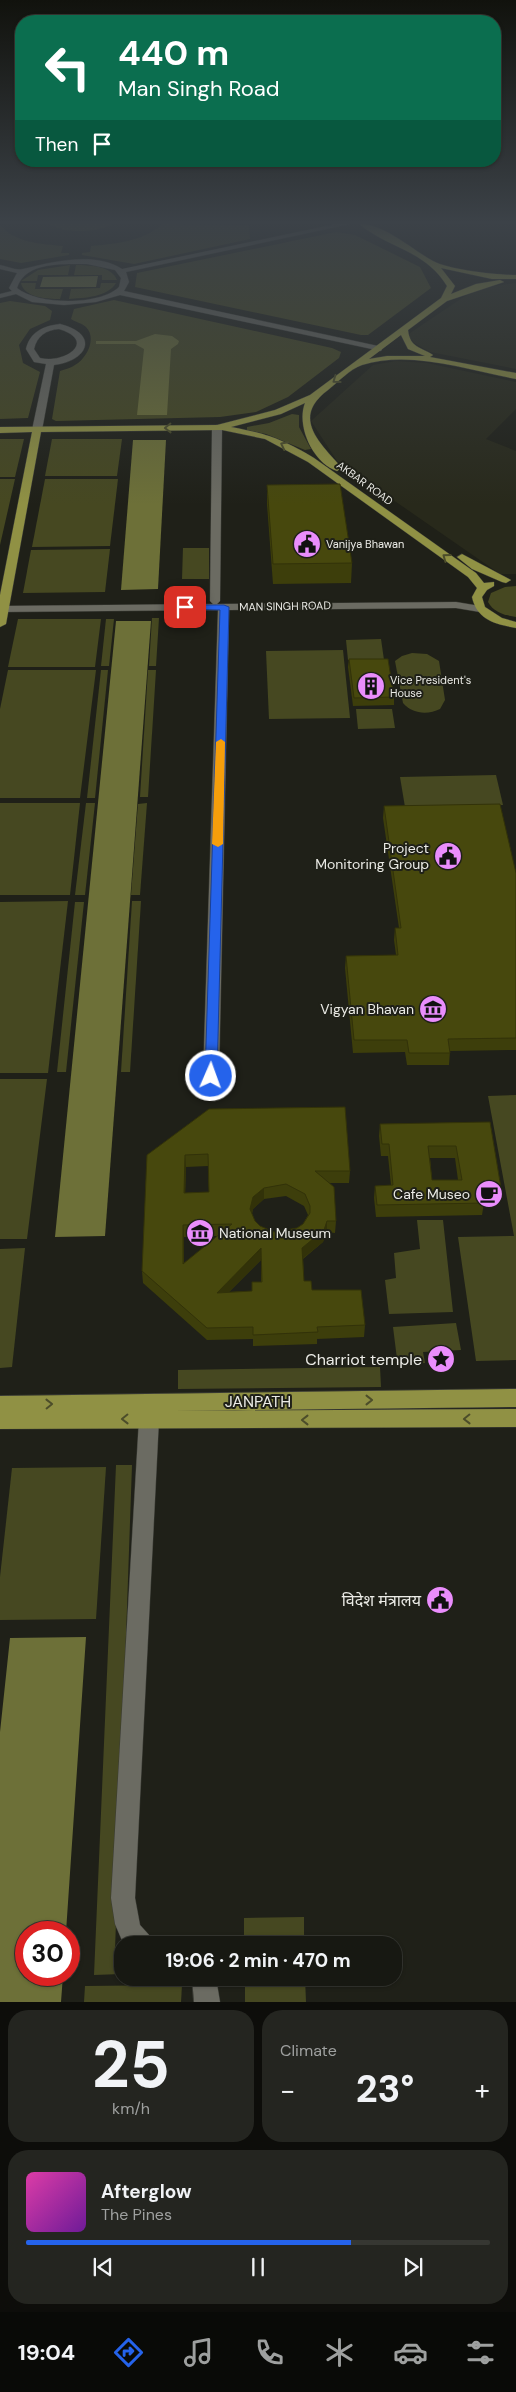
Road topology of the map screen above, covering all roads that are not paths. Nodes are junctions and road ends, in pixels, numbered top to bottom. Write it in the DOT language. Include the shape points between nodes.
graph roads {
  1 [pos="58,317"];
  2 [pos="65,317"];
  3 [pos="237,317"];
  4 [pos="419,317"];
  5 [pos="404,329"];
  6 [pos="380,348"];
  7 [pos="420,356"];
  8 [pos="50,364"];
  9 [pos="359,364"];
  10 [pos="516,374"];
  11 [pos="313,397"];
  12 [pos="217,428"];
  13 [pos="0,430"];
  14 [pos="37,430"];
  15 [pos="321,452"];
  16 [pos="305,456"];
  17 [pos="511,580"];
  18 [pos="480,592"];
  19 [pos="220,604"];
  20 [pos="2,605"];
  21 [pos="480,609"];
  22 [pos="0,624"];
  23 [pos="515,626"];
  24 [pos="211,1076"];
  25 [pos="516,1398"];
  26 [pos="0,1405"];
  27 [pos="516,1418"];
  28 [pos="149,1419"];
  29 [pos="0,1420"];
  30 [pos="133,1936"];
  31 [pos="205,1986"];
  32 [pos="207,2002"];
  1 -- 8 [label="street" via="38,334 31,345 33,357"];
  2 -- 8 [label="street" via="77,330 81,346 73,356"];
  3 -- 6 [label="street"];
  4 -- 5 [label="main road"];
  5 -- 6 [label="main road"];
  5 -- 7 [label="main road" via="404,340"];
  6 -- 7 [label="main road"];
  6 -- 9 [label="main road"];
  7 -- 9 [label="main road"];
  7 -- 10 [label="main road"];
  8 -- 14 [label="street"];
  9 -- 11 [label="main road, one-way"];
  11 -- 12 [label="main road" via="278,412"];
  11 -- 15 [label="main road, AKBAR ROAD" via="306,414 306,426"];
  12 -- 14 [label="main road, one-way"];
  16 -- 12 [label="main road, AKBAR ROAD, one-way" via="268,437"];
  12 -- 19 [label="street"];
  13 -- 14 [label="main road"];
  14 -- 20 [label="main road"];
  15 -- 16 [label="main road"];
  15 -- 17 [label="main road, AKBAR ROAD" via="326,460 476,567"];
  18 -- 16 [label="main road, AKBAR ROAD, one-way" via="472,575"];
  17 -- 18 [label="main road"];
  18 -- 19 [label="street, MAN SINGH ROAD" via="456,599"];
  18 -- 21 [label="main road" via="477,602"];
  19 -- 20 [label="street, MAN SINGH ROAD"];
  19 -- 21 [label="street, MAN SINGH ROAD" via="456,605"];
  19 -- 24 [label="street"];
  20 -- 22 [label="main road"];
  21 -- 23 [label="main road" via="498,621"];
  26 -- 25 [label="main road, JANPATH, one-way"];
  27 -- 28 [label="main road, JANPATH, one-way"];
  28 -- 29 [label="main road, JANPATH, one-way"];
  28 -- 30 [label="street" via="123,1898"];
  31 -- 32 [label="street"];
}
